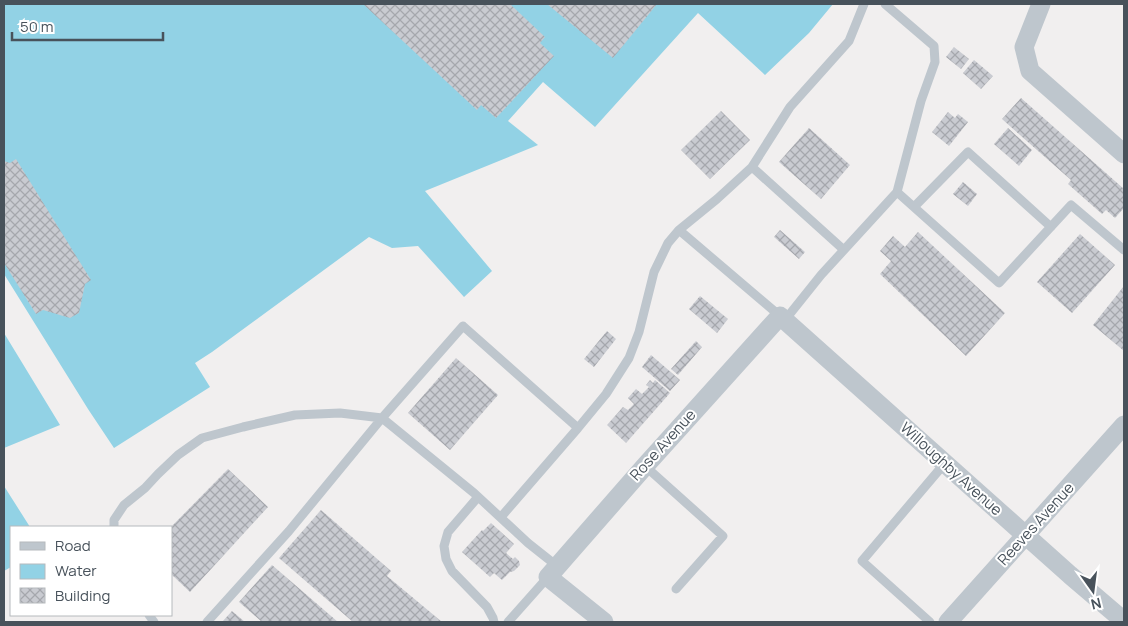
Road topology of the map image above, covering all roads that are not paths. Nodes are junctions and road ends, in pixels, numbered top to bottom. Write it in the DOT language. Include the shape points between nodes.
graph roads {
  1 [pos="864,4"];
  2 [pos="885,4"];
  3 [pos="1041,4"];
  4 [pos="1124,154"];
  5 [pos="752,167"];
  6 [pos="897,192"];
  7 [pos="914,207"];
  8 [pos="1051,227"];
  9 [pos="679,230"];
  10 [pos="844,250"];
  11 [pos="1124,250"];
  12 [pos="782,318"];
  13 [pos="382,418"];
  14 [pos="1124,425"];
  15 [pos="578,428"];
  16 [pos="944,463"];
  17 [pos="645,466"];
  18 [pos="478,497"];
  19 [pos="501,517"];
  20 [pos="114,526"];
  21 [pos="1026,536"];
  22 [pos="553,571"];
  23 [pos="676,589"];
  24 [pos="1124,621"];
  25 [pos="207,622"];
  26 [pos="494,622"];
  27 [pos="508,622"];
  28 [pos="604,622"];
  29 [pos="930,622"];
  30 [pos="948,622"];
  1 -- 5 [label="lane" via="849,41 790,106"];
  2 -- 6 [label="lane" via="934,46 935,62"];
  3 -- 4 [label="street" via="1024,47 1030,71"];
  5 -- 9 [label="lane"];
  5 -- 10 [label="lane"];
  6 -- 7 [label="lane"];
  6 -- 10 [label="lane"];
  7 -- 8 [label="lane" via="968,152"];
  7 -- 8 [label="lane" via="999,283"];
  8 -- 11 [label="lane" via="1071,205"];
  9 -- 12 [label="lane"];
  9 -- 15 [label="lane" via="654,272 629,358 606,394"];
  10 -- 12 [label="lane"];
  12 -- 16 [label="street, Willoughby Avenue"];
  12 -- 17 [label="street, Rose Avenue"];
  13 -- 15 [label="lane" via="463,326"];
  13 -- 18 [label="lane"];
  13 -- 20 [label="lane" via="340,412 296,415 202,438 178,455 124,505 114,520"];
  13 -- 25 [label="lane"];
  14 -- 21 [label="street, Reeves Avenue"];
  15 -- 19 [label="lane"];
  16 -- 21 [label="street, Willoughby Avenue"];
  16 -- 29 [label="lane" via="862,561"];
  17 -- 22 [label="street, Rose Avenue"];
  17 -- 23 [label="lane" via="723,536"];
  18 -- 19 [label="lane"];
  18 -- 26 [label="lane" via="448,532 444,546 452,571 487,607"];
  19 -- 22 [label="lane"];
  21 -- 24 [label="street, Willoughby Avenue"];
  21 -- 30 [label="street, Reeves Avenue"];
  22 -- 27 [label="lane"];
  22 -- 28 [label="street"];
}
